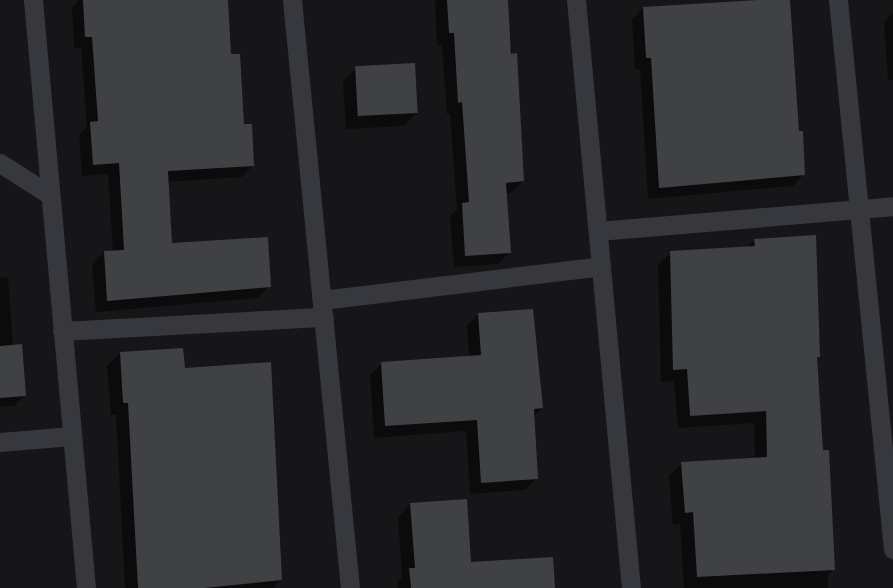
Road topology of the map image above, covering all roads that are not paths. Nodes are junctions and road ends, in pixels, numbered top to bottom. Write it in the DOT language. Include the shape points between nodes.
graph roads {
  1 [pos="33,0"];
  2 [pos="292,0"];
  3 [pos="576,0"];
  4 [pos="838,0"];
  5 [pos="0,163"];
  6 [pos="50,195"];
  7 [pos="893,206"];
  8 [pos="857,209"];
  9 [pos="598,231"];
  10 [pos="601,266"];
  11 [pos="323,308"];
  12 [pos="62,331"];
  13 [pos="72,436"];
  14 [pos="0,442"];
  15 [pos="893,549"];
  16 [pos="86,588"];
  17 [pos="350,588"];
  18 [pos="632,588"];
  1 -- 6 [label="street"];
  2 -- 11 [label="street"];
  3 -- 9 [label="street"];
  4 -- 8 [label="street"];
  5 -- 6 [label="street"];
  6 -- 12 [label="street"];
  7 -- 8 [label="street"];
  8 -- 9 [label="street"];
  8 -- 15 [label="street"];
  9 -- 10 [label="street"];
  10 -- 11 [label="street"];
  10 -- 18 [label="street"];
  11 -- 12 [label="street"];
  11 -- 17 [label="street"];
  12 -- 13 [label="street"];
  13 -- 14 [label="street"];
  13 -- 16 [label="street"];
}
